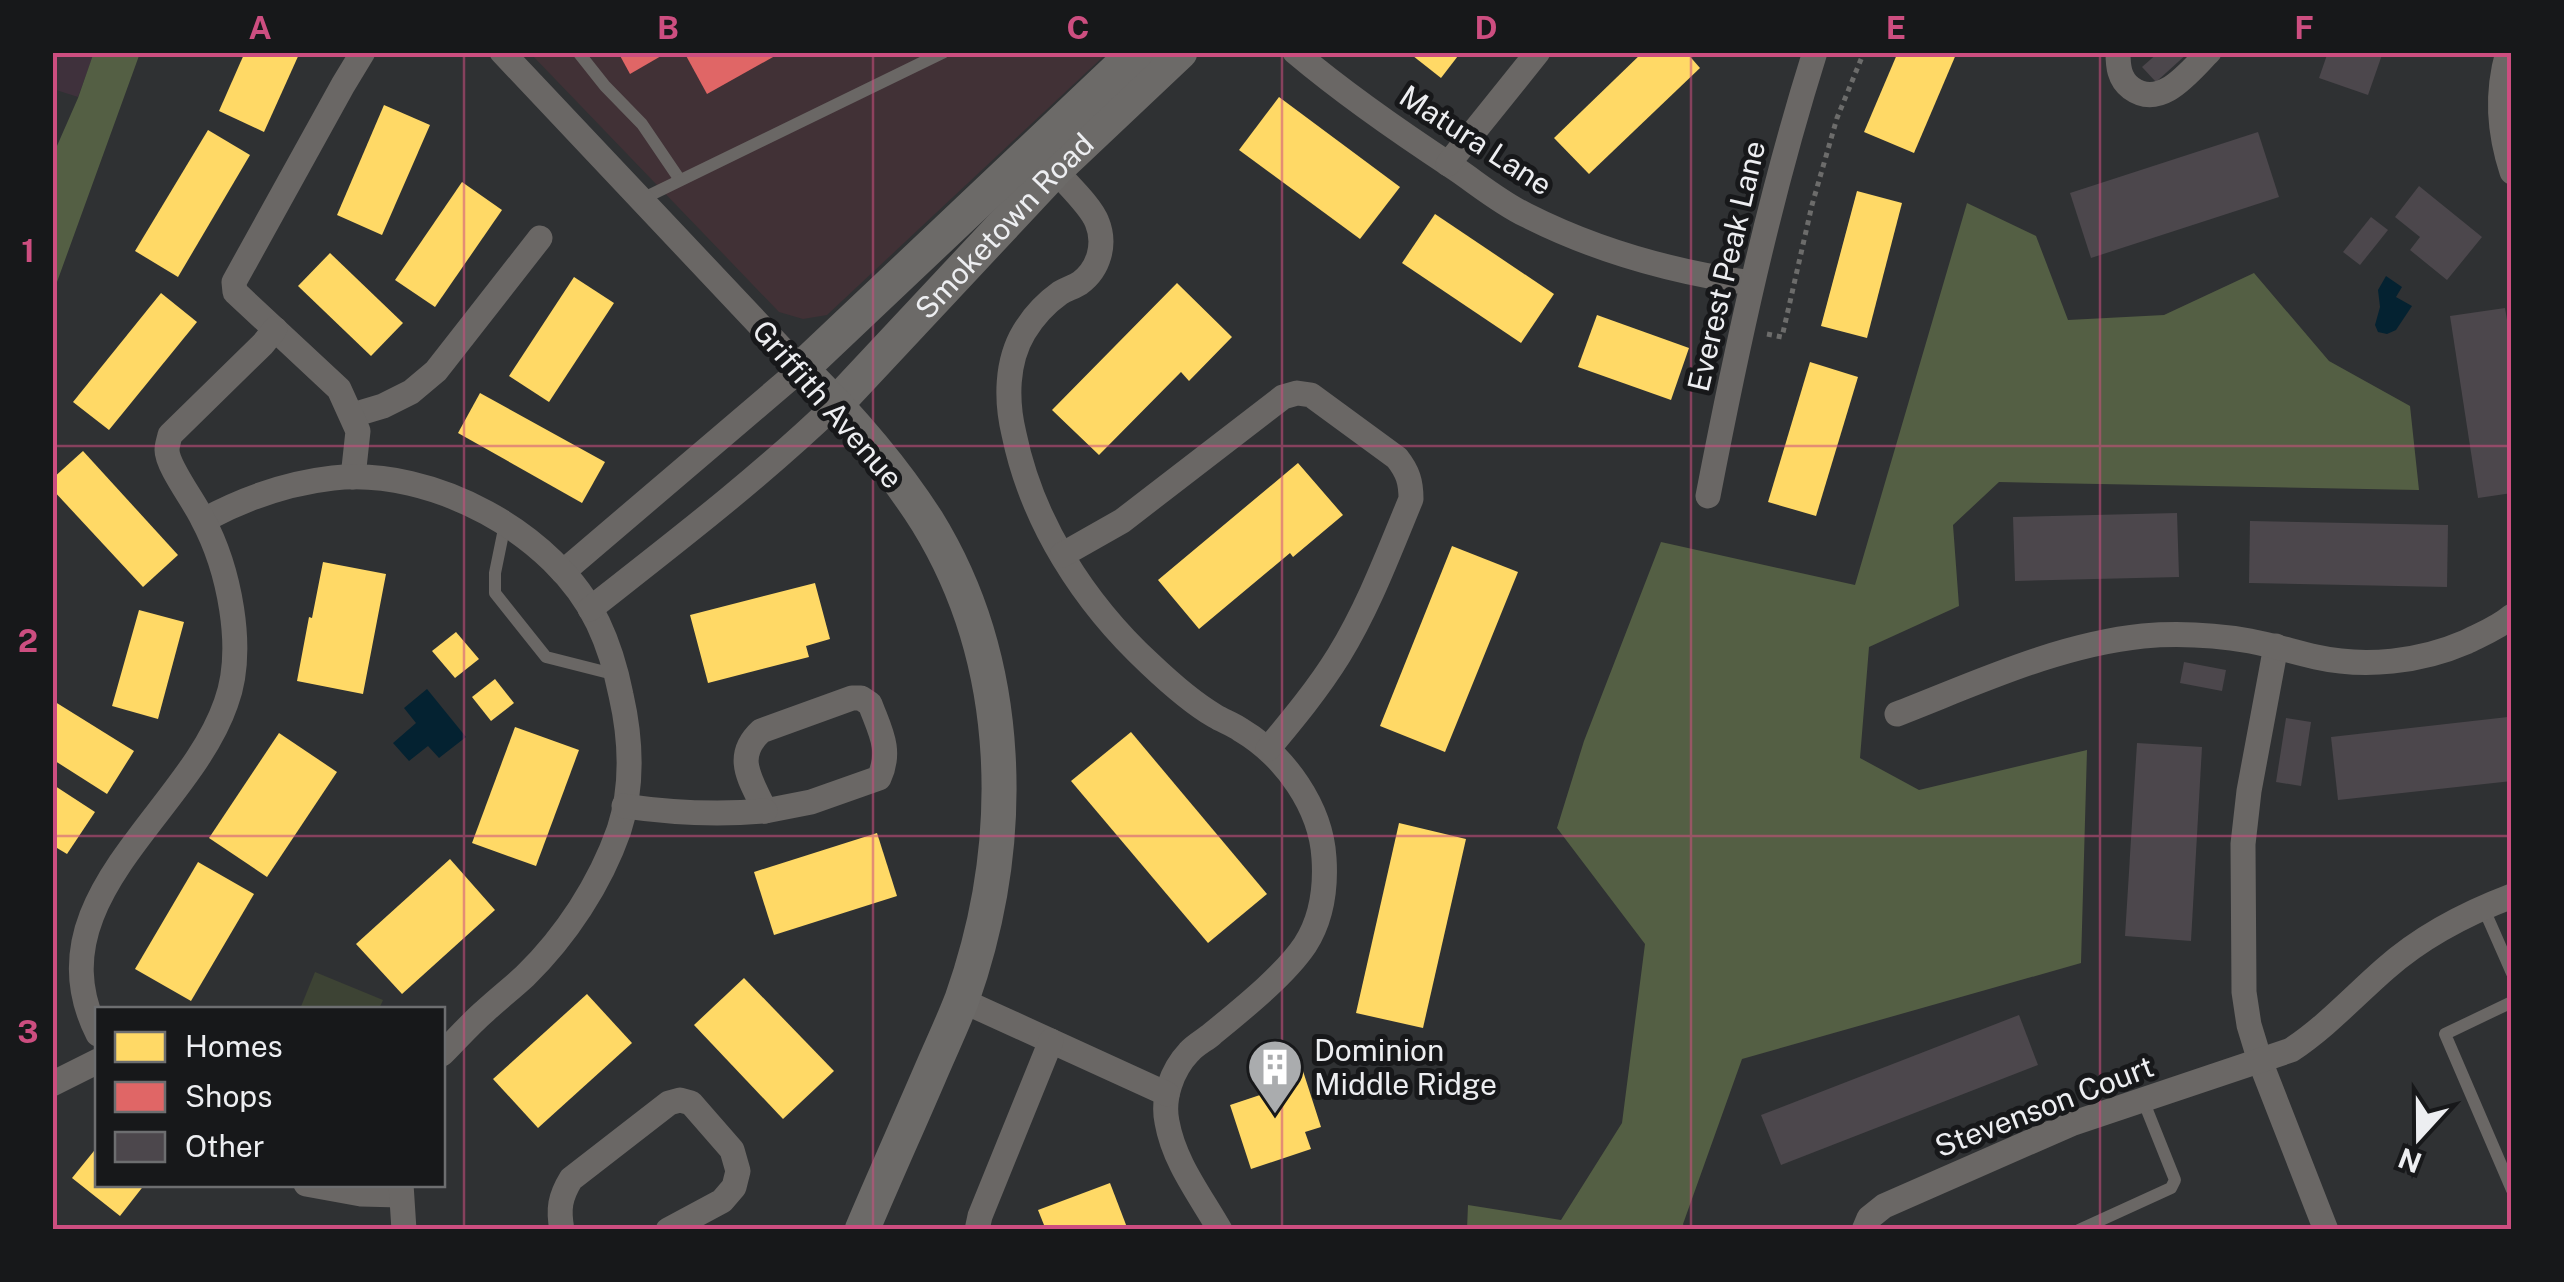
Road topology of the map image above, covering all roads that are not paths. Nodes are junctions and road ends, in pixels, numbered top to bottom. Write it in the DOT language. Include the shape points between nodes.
graph roads {
  1 [pos="363,52"];
  2 [pos="502,52"];
  3 [pos="578,52"];
  4 [pos="944,52"];
  5 [pos="1136,52"];
  6 [pos="1180,52"];
  7 [pos="1295,52"];
  8 [pos="1538,52"];
  9 [pos="1816,52"];
  10 [pos="2118,52"];
  11 [pos="2210,52"];
  12 [pos="2508,52"];
  13 [pos="1448,164"];
  14 [pos="1054,170"];
  15 [pos="2512,172"];
  16 [pos="680,180"];
  17 [pos="640,200"];
  18 [pos="540,238"];
  19 [pos="1752,283"];
  20 [pos="274,329"];
  21 [pos="801,369"];
  22 [pos="836,404"];
  23 [pos="353,415"];
  24 [pos="353,477"];
  25 [pos="1708,496"];
  26 [pos="204,520"];
  27 [pos="506,524"];
  28 [pos="1062,555"];
  29 [pos="563,572"];
  30 [pos="590,609"];
  31 [pos="2510,619"];
  32 [pos="2276,646"];
  33 [pos="617,674"];
  34 [pos="1897,714"];
  35 [pos="1268,749"];
  36 [pos="624,806"];
  37 [pos="765,811"];
  38 [pos="2512,896"];
  39 [pos="2483,907"];
  40 [pos="2512,972"];
  41 [pos="961,1000"];
  42 [pos="2512,1002"];
  43 [pos="95,1026"];
  44 [pos="1051,1041"];
  45 [pos="445,1051"];
  46 [pos="95,1062"];
  47 [pos="2260,1062"];
  48 [pos="52,1084"];
  49 [pos="1167,1094"];
  50 [pos="2144,1100"];
  51 [pos="322,1187"];
  52 [pos="400,1190"];
  53 [pos="2512,1190"];
  54 [pos="404,1230"];
  55 [pos="562,1230"];
  56 [pos="668,1230"];
  57 [pos="862,1230"];
  58 [pos="977,1230"];
  59 [pos="1220,1230"];
  60 [pos="1864,1230"];
  61 [pos="2079,1230"];
  62 [pos="2326,1230"];
  1 -- 20 [label="street" via="234,282 235,292"];
  2 -- 17 [label="street, Griffith Avenue"];
  3 -- 16 [label="lane" via="642,124"];
  4 -- 16 [label="lane"];
  5 -- 21 [label="street, Smoketown Road"];
  6 -- 14 [label="street, Smoketown Road"];
  7 -- 13 [label="street, Matura Lane"];
  8 -- 13 [label="street"];
  9 -- 19 [label="street, Everest Peak Lane"];
  10 -- 11 [label="street" via="2123,81 2147,95 2172,88"];
  12 -- 15 [label="street" via="2499,108"];
  13 -- 19 [label="street, Matura Lane" via="1523,214 1584,241 1647,262"];
  14 -- 22 [label="street, Smoketown Road"];
  14 -- 28 [label="street" via="1098,222 1100,254 1093,270 1040,310 1024,332 1009,384 1022,471"];
  16 -- 17 [label="lane"];
  17 -- 21 [label="street, Griffith Avenue"];
  18 -- 23 [label="street" via="436,372 411,392"];
  19 -- 25 [label="street, Everest Peak Lane"];
  20 -- 23 [label="street" via="339,388"];
  20 -- 26 [label="street" via="170,435 170,464"];
  21 -- 22 [label="street, Griffith Avenue"];
  21 -- 29 [label="street"];
  22 -- 30 [label="street" via="749,484"];
  22 -- 41 [label="street, Griffith Avenue" via="928,523 973,620 988,676 998,732 996,858"];
  23 -- 24 [label="street"];
  24 -- 26 [label="street" via="292,486"];
  24 -- 27 [label="street" via="439,492"];
  26 -- 43 [label="street" via="234,634 227,701 211,738 92,910 82,972"];
  27 -- 29 [label="street"];
  27 -- 33 [label="lane" via="495,593 546,658"];
  28 -- 35 [label="street" via="1148,662 1190,699"];
  28 -- 35 [label="street" via="1122,520 1296,392 1311,395 1397,458 1407,471 1411,499 1370,598 1302,709"];
  29 -- 30 [label="street"];
  30 -- 33 [label="street"];
  31 -- 32 [label="street" via="2448,650 2409,659 2320,658"];
  32 -- 34 [label="street" via="2197,635 2096,643"];
  32 -- 47 [label="street" via="2243,844 2244,992"];
  33 -- 36 [label="street" via="627,722"];
  35 -- 49 [label="street" via="1299,785 1316,824 1325,882 1318,916 1288,966 1189,1052"];
  36 -- 37 [label="street" via="676,814"];
  36 -- 45 [label="street" via="605,863 558,939"];
  37 -- 37 [label="street" via="879,778 886,749 870,704 852,698 750,742 745,764"];
  38 -- 39 [label="street, Stevenson Court"];
  39 -- 40 [label="lane"];
  39 -- 47 [label="street, Stevenson Court" via="2388,966 2313,1036"];
  41 -- 44 [label="street"];
  41 -- 57 [label="street, Griffith Avenue"];
  42 -- 53 [label="lane" via="2445,1034"];
  44 -- 49 [label="street"];
  44 -- 58 [label="street"];
  46 -- 48 [label="street"];
  47 -- 50 [label="street, Stevenson Court"];
  47 -- 62 [label="street"];
  49 -- 59 [label="street" via="1174,1147"];
  50 -- 60 [label="street, Stevenson Court" via="2070,1124 1884,1206"];
  50 -- 61 [label="lane" via="2175,1180 2171,1188"];
  51 -- 52 [label="street" via="361,1194"];
  52 -- 54 [label="street"];
  55 -- 56 [label="street" via="558,1212 571,1179 680,1100 692,1103 732,1150 738,1171 722,1201"];
}
